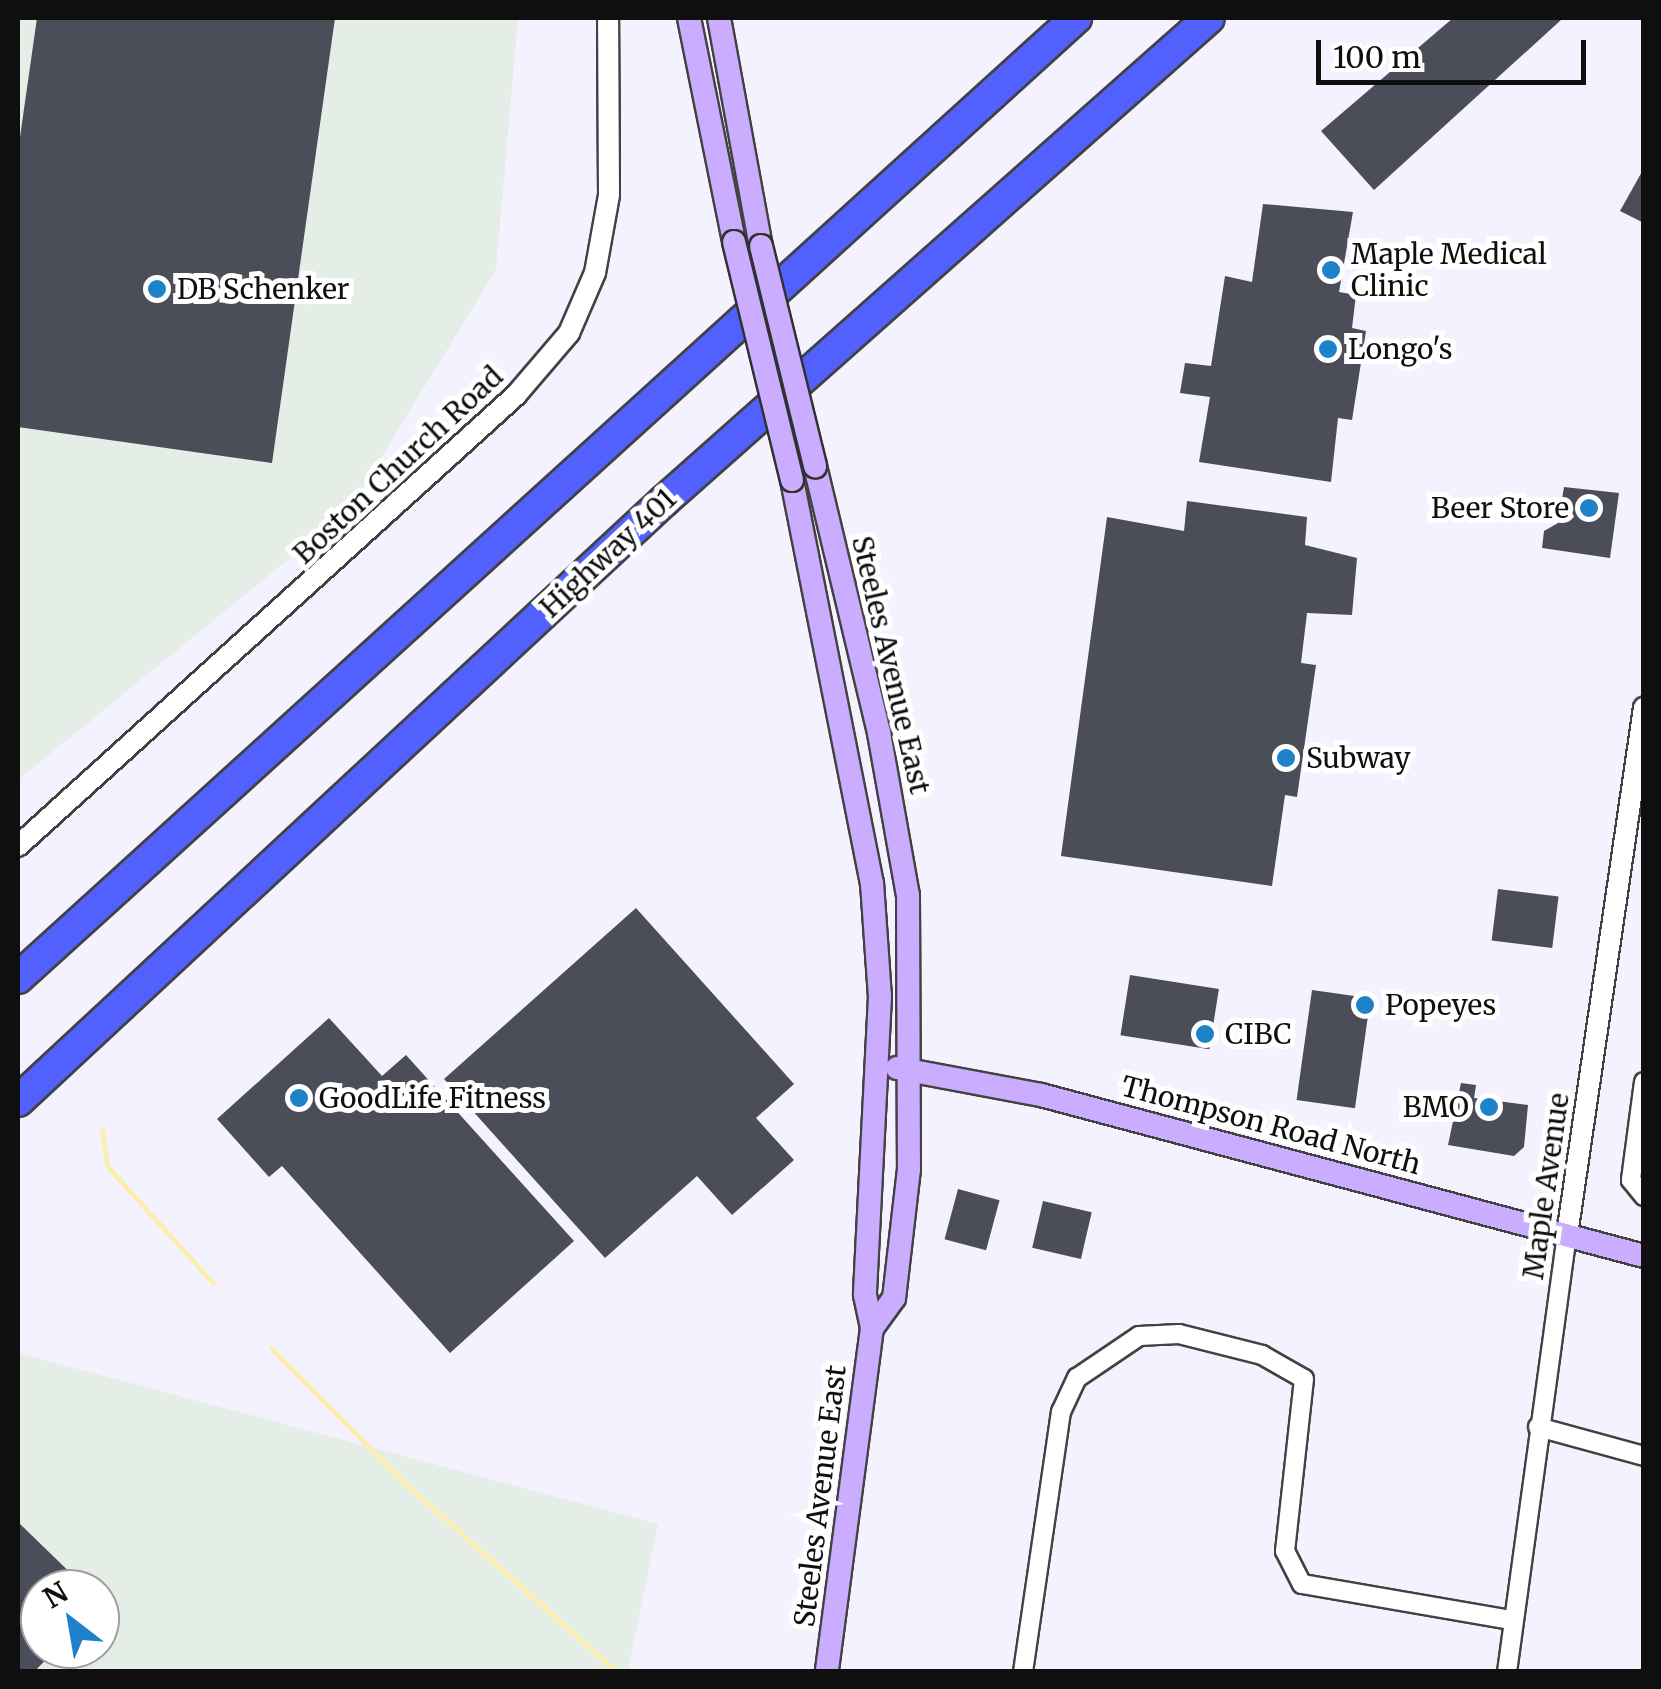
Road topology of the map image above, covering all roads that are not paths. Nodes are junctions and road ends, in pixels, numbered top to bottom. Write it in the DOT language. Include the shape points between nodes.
graph roads {
  1 [pos="608,18"];
  2 [pos="690,18"];
  3 [pos="719,18"];
  4 [pos="1076,18"];
  5 [pos="1209,18"];
  6 [pos="1644,708"];
  7 [pos="1638,786"];
  8 [pos="18,846"];
  9 [pos="18,978"];
  10 [pos="879,1066"];
  11 [pos="912,1070"];
  12 [pos="1644,1082"];
  13 [pos="18,1101"];
  14 [pos="1644,1196"];
  15 [pos="1567,1235"];
  16 [pos="1644,1256"];
  17 [pos="872,1328"];
  18 [pos="1538,1427"];
  19 [pos="1644,1456"];
  20 [pos="1510,1620"];
  21 [pos="827,1672"];
  22 [pos="1022,1672"];
  23 [pos="1507,1672"];
  1 -- 8 [label="street, Boston Church Road" via="609,195 594,274 569,333 516,395"];
  2 -- 10 [label="main road, Steeles Avenue East, bridge" via="872,883"];
  3 -- 11 [label="main road, Steeles Avenue East, bridge" via="760,246 879,733 908,895"];
  4 -- 9 [label="highway"];
  5 -- 13 [label="highway, Highway 401" via="664,500"];
  6 -- 7 [label="street, Maple Avenue"];
  7 -- 15 [label="street, Maple Avenue"];
  10 -- 11 [label="main road, Thompson Road North"];
  10 -- 17 [label="main road, Steeles Avenue East" via="864,1295"];
  11 -- 15 [label="main road, Thompson Road North" via="1041,1095"];
  11 -- 17 [label="main road, Steeles Avenue East" via="894,1298"];
  12 -- 14 [label="street" via="1631,1168"];
  15 -- 16 [label="main road, Thompson Road North"];
  15 -- 18 [label="street, Maple Avenue"];
  17 -- 21 [label="main road, Steeles Avenue East"];
  18 -- 19 [label="street"];
  18 -- 20 [label="street, Maple Avenue"];
  20 -- 22 [label="street" via="1302,1584 1285,1551 1304,1380 1262,1354 1179,1334 1139,1336 1077,1378 1060,1412"];
  20 -- 23 [label="street, Maple Avenue"];
}
